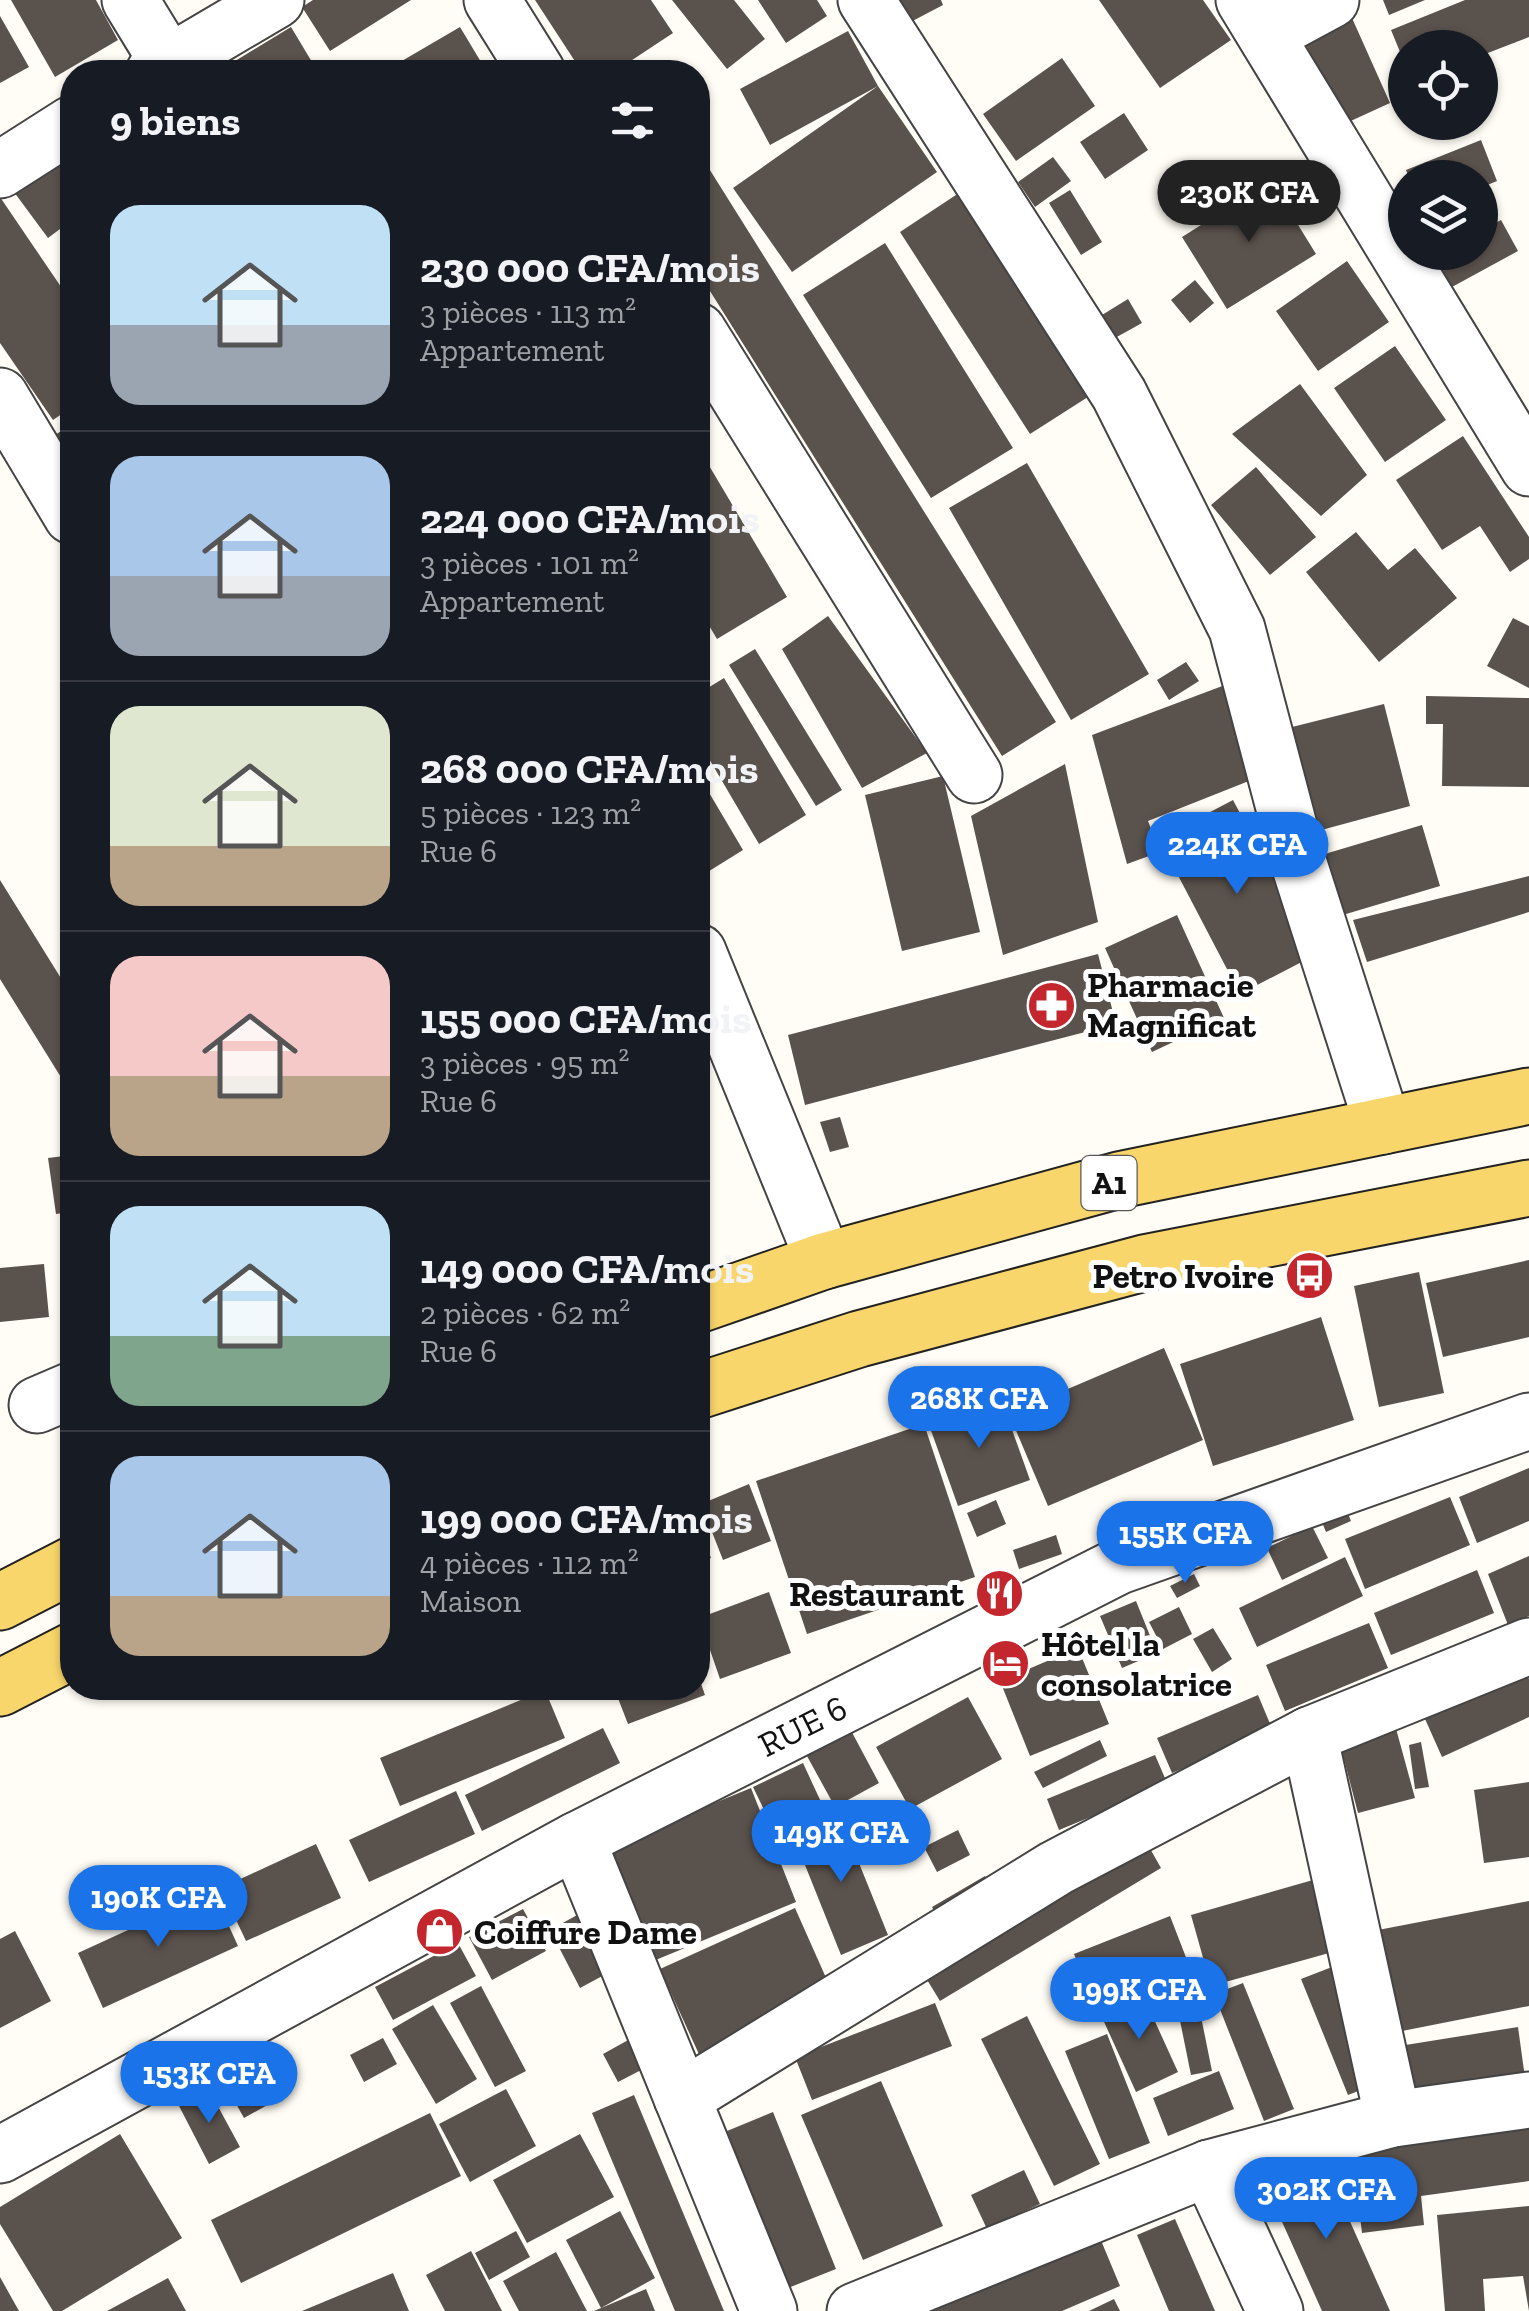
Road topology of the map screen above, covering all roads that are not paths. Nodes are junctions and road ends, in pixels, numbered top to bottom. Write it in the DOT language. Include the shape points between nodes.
graph roads {
  1 [pos="130,0"];
  2 [pos="276,0"];
  3 [pos="492,0"];
  4 [pos="866,0"];
  5 [pos="1331,0"];
  6 [pos="1254,17"];
  7 [pos="161,60"];
  8 [pos="180,60"];
  9 [pos="530,60"];
  10 [pos="60,132"];
  11 [pos="0,170"];
  12 [pos="710,349"];
  13 [pos="0,396"];
  14 [pos="1529,468"];
  15 [pos="60,496"];
  16 [pos="974,775"];
  17 [pos="710,981"];
  18 [pos="1529,1096"];
  19 [pos="1383,1126"];
  20 [pos="1529,1188"];
  21 [pos="824,1261"];
  22 [pos="710,1301"];
  23 [pos="710,1386"];
  24 [pos="1529,1421"];
  25 [pos="60,1570"];
  26 [pos="0,1602"];
  27 [pos="1529,1646"];
  28 [pos="60,1656"];
  29 [pos="0,1688"];
  30 [pos="1309,1735"];
  31 [pos="577,1840"];
  32 [pos="682,2098"];
  33 [pos="1529,2100"];
  34 [pos="1393,2119"];
  35 [pos="0,2155"];
  36 [pos="1210,2168"];
  37 [pos="768,2311"];
  38 [pos="854,2311"];
  39 [pos="1275,2311"];
  1 -- 7 [label="street"];
  2 -- 8 [label="street"];
  3 -- 9 [label="street"];
  4 -- 19 [label="street" via="1119,394 1237,630 1299,864"];
  5 -- 6 [label="street"];
  6 -- 14 [label="street"];
  10 -- 11 [label="street"];
  12 -- 16 [label="street"];
  13 -- 15 [label="street"];
  17 -- 21 [label="street"];
  18 -- 19 [label="main road, A1"];
  19 -- 21 [label="main road, A1" via="1119,1180"];
  20 -- 23 [label="main road" via="1144,1263"];
  21 -- 22 [label="main road, A1"];
  24 -- 31 [label="street, RUE 6" via="1119,1566"];
  25 -- 26 [label="main road"];
  27 -- 30 [label="street"];
  28 -- 29 [label="main road"];
  30 -- 32 [label="street" via="1056,1868"];
  30 -- 34 [label="street"];
  31 -- 32 [label="street"];
  31 -- 35 [label="street, RUE 6"];
  32 -- 37 [label="street"];
  33 -- 34 [label="street"];
  34 -- 36 [label="street"];
  36 -- 38 [label="street"];
  36 -- 39 [label="street"];
}
